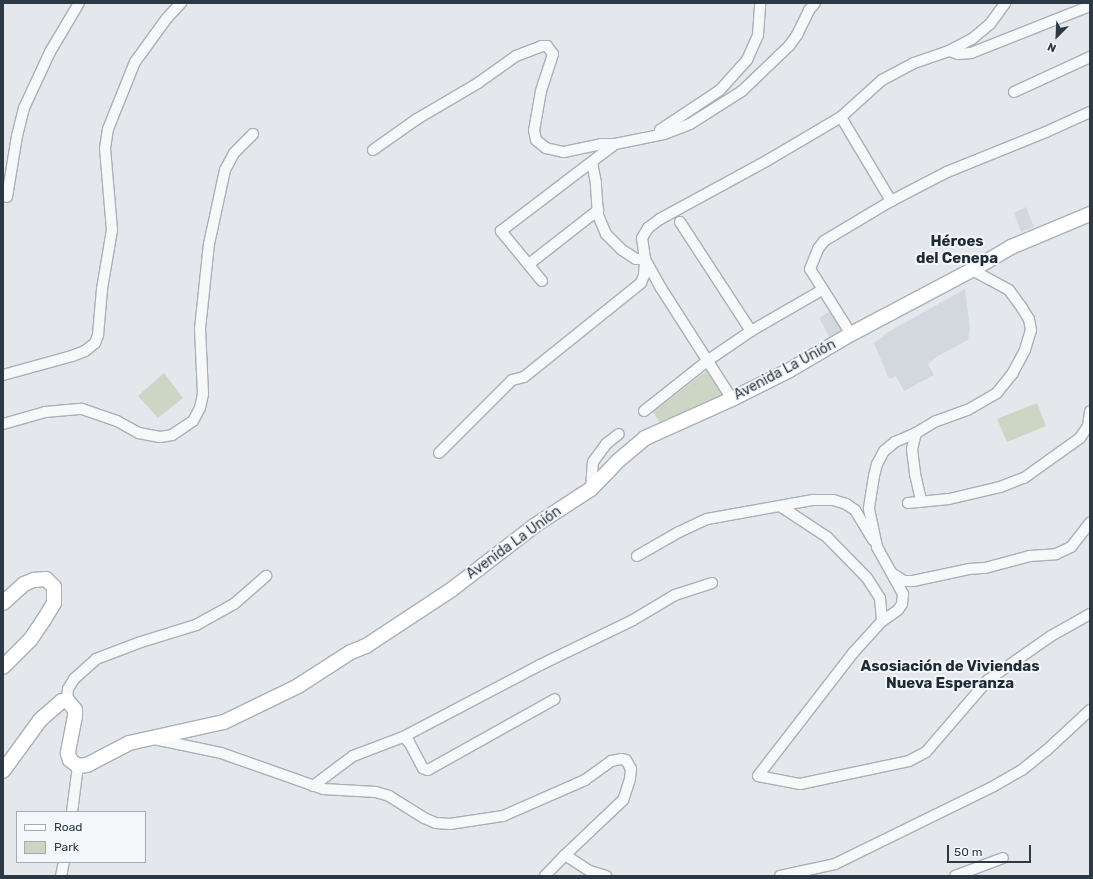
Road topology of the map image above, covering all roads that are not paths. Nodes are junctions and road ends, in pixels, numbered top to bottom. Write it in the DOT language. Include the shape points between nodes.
graph roads {
  1 [pos="79,3"];
  2 [pos="181,3"];
  3 [pos="760,3"];
  4 [pos="815,3"];
  5 [pos="1005,3"];
  6 [pos="1090,6"];
  7 [pos="949,52"];
  8 [pos="1090,58"];
  9 [pos="1014,92"];
  10 [pos="1090,112"];
  11 [pos="841,117"];
  12 [pos="253,134"];
  13 [pos="648,138"];
  14 [pos="615,144"];
  15 [pos="373,150"];
  16 [pos="592,163"];
  17 [pos="7,197"];
  18 [pos="891,201"];
  19 [pos="598,210"];
  20 [pos="1090,214"];
  21 [pos="680,222"];
  22 [pos="644,259"];
  23 [pos="529,264"];
  24 [pos="972,270"];
  25 [pos="542,281"];
  26 [pos="822,290"];
  27 [pos="751,331"];
  28 [pos="851,334"];
  29 [pos="707,361"];
  30 [pos="3,375"];
  31 [pos="732,399"];
  32 [pos="644,411"];
  33 [pos="1090,411"];
  34 [pos="3,424"];
  35 [pos="916,433"];
  36 [pos="619,434"];
  37 [pos="439,453"];
  38 [pos="591,490"];
  39 [pos="921,500"];
  40 [pos="908,503"];
  41 [pos="780,506"];
  42 [pos="1090,522"];
  43 [pos="877,547"];
  44 [pos="638,556"];
  45 [pos="893,574"];
  46 [pos="266,576"];
  47 [pos="712,584"];
  48 [pos="3,603"];
  49 [pos="1090,614"];
  50 [pos="882,621"];
  51 [pos="3,667"];
  52 [pos="555,699"];
  53 [pos="67,700"];
  54 [pos="1090,710"];
  55 [pos="403,737"];
  56 [pos="151,738"];
  57 [pos="78,766"];
  58 [pos="3,771"];
  59 [pos="312,786"];
  60 [pos="72,811"];
  61 [pos="565,854"];
  62 [pos="1003,858"];
  63 [pos="64,863"];
  64 [pos="61,876"];
  65 [pos="545,876"];
  66 [pos="606,876"];
  67 [pos="780,876"];
  68 [pos="956,876"];
  1 -- 17 [label="street" via="50,52 24,108"];
  2 -- 30 [label="street" via="135,62 108,129 105,148 112,230 95,343 72,356"];
  3 -- 13 [label="street" via="758,35 747,60 720,90"];
  4 -- 13 [label="street" via="789,46 742,91 690,124"];
  5 -- 7 [label="street" via="990,24 972,39"];
  6 -- 7 [label="street" via="971,53"];
  7 -- 11 [label="street" via="914,63 882,80"];
  8 -- 9 [label="street"];
  10 -- 18 [label="street" via="947,172"];
  11 -- 18 [label="street"];
  11 -- 22 [label="street" via="660,219 648,228 642,238"];
  12 -- 34 [label="street" via="234,153 225,170 209,244 200,330 203,394 200,408 193,421 172,435 160,437 139,433 117,421 82,409 45,412"];
  13 -- 14 [label="street"];
  14 -- 15 [label="street" via="601,144 564,152 546,148 536,140 534,130 540,90 553,54 547,46 542,46 516,56"];
  14 -- 16 [label="street"];
  16 -- 19 [label="street"];
  16 -- 23 [label="street" via="501,230"];
  18 -- 26 [label="street" via="824,241 810,269"];
  19 -- 22 [label="street" via="606,234 622,250 636,259"];
  19 -- 23 [label="street"];
  20 -- 24 [label="main road, Avenida La Unión" via="1011,247"];
  21 -- 27 [label="street"];
  22 -- 29 [label="street"];
  22 -- 37 [label="street" via="644,275 636,288 524,377 512,380"];
  23 -- 25 [label="street"];
  24 -- 28 [label="main road, Avenida La Unión"];
  24 -- 35 [label="street" via="1009,290 1022,308 1029,319 1031,330 1025,350 1013,373 997,393"];
  26 -- 27 [label="street"];
  26 -- 28 [label="street"];
  27 -- 29 [label="street"];
  28 -- 31 [label="main road, Avenida La Unión" via="788,371"];
  29 -- 31 [label="street"];
  29 -- 32 [label="street"];
  31 -- 38 [label="main road, Avenida La Unión" via="644,438"];
  33 -- 39 [label="street" via="1088,426 1080,438 1024,478 1000,487 950,499"];
  35 -- 39 [label="street" via="912,449"];
  35 -- 43 [label="street" via="895,442 884,451 877,464 870,509"];
  36 -- 38 [label="street" via="606,444 593,462"];
  38 -- 56 [label="main road, Avenida La Unión" via="534,526 452,590 366,646 351,652 298,686 224,722"];
  39 -- 40 [label="street"];
  41 -- 43 [label="street" via="813,500 833,500 846,504 855,510"];
  41 -- 44 [label="street" via="707,519"];
  41 -- 50 [label="street" via="827,537 867,578 880,598"];
  42 -- 45 [label="street" via="1071,548 1056,554 1030,556 985,568 913,581 904,581"];
  43 -- 45 [label="street"];
  45 -- 50 [label="street" via="903,594 902,604"];
  46 -- 53 [label="street" via="234,604 196,625 141,642 87,665 68,689"];
  47 -- 55 [label="street" via="676,594 633,620 540,665"];
  48 -- 51 [label="main road" via="24,584 34,580 46,579 54,587 54,603 45,618 30,640"];
  49 -- 50 [label="street" via="1051,636 988,680 926,752 909,761 800,784 758,776 853,653"];
  52 -- 55 [label="street" via="428,770 423,768 409,742"];
  53 -- 57 [label="main road" via="75,710 68,753 73,764"];
  53 -- 58 [label="main road" via="57,704 40,720"];
  54 -- 67 [label="street" via="1041,755 1022,770 994,786 835,864"];
  55 -- 59 [label="street" via="353,756"];
  56 -- 57 [label="main road, Avenida La Unión" via="129,743 87,765"];
  56 -- 59 [label="street" via="221,753"];
  57 -- 60 [label="street"];
  59 -- 61 [label="street" via="376,792 389,796 424,818 436,823 450,824 503,816 585,780 611,761 626,760 631,769 623,800"];
  61 -- 65 [label="street"];
  61 -- 66 [label="street" via="590,871"];
  62 -- 68 [label="street"];
  63 -- 64 [label="street"];
}
